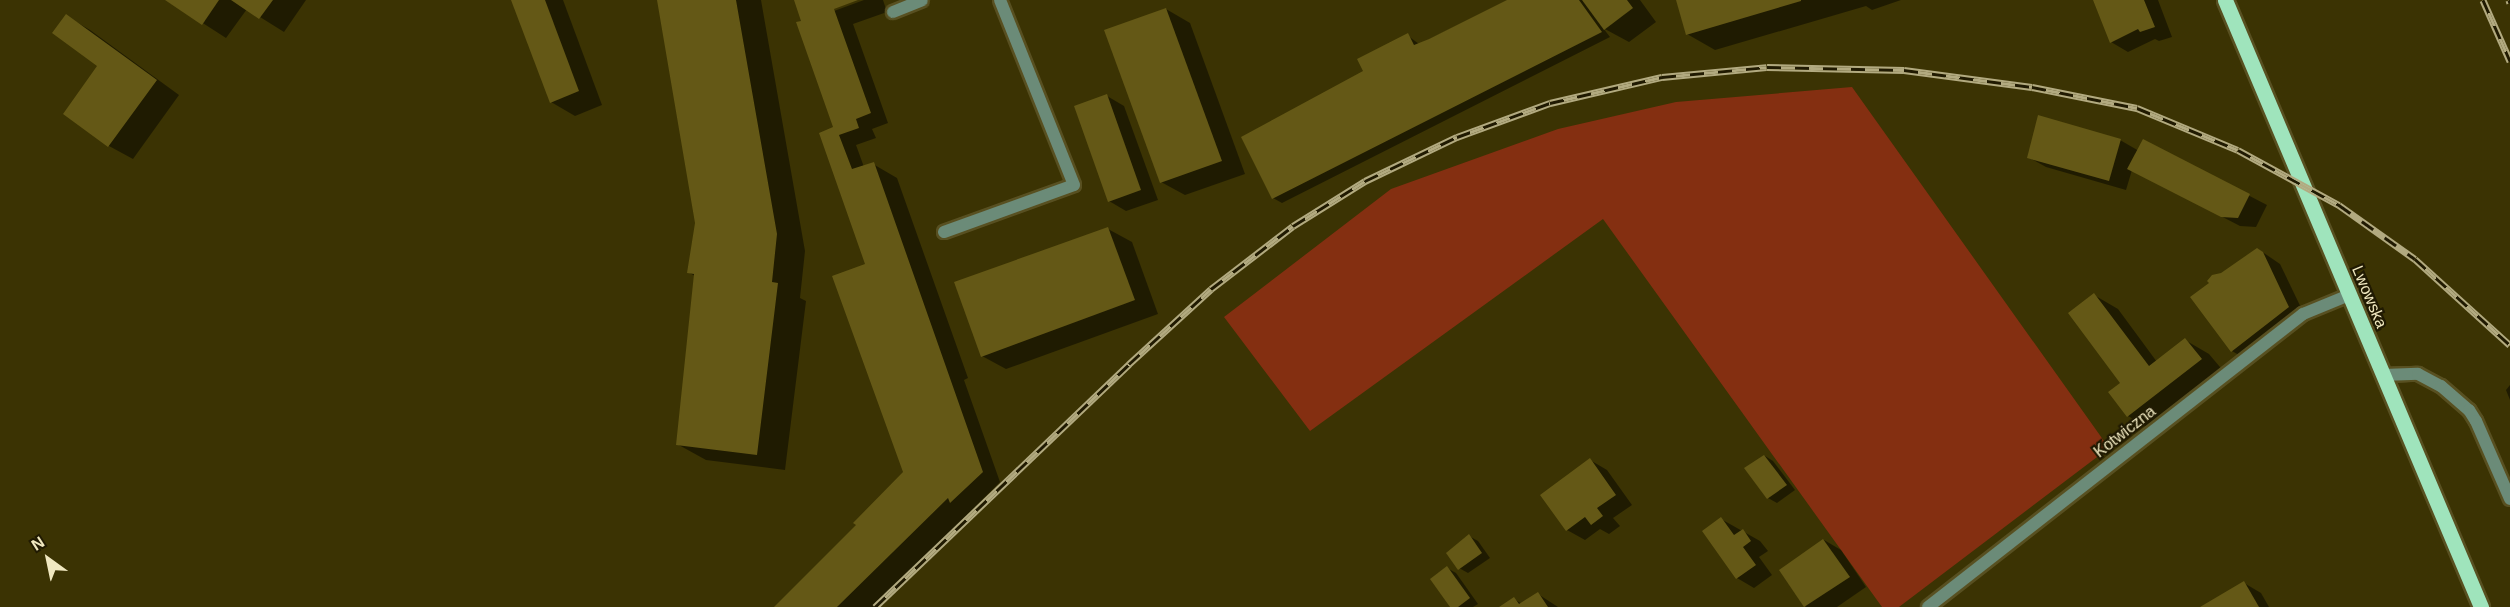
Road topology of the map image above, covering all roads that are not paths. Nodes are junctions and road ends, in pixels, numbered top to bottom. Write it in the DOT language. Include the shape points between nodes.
graph roads {
  1 [pos="922,0"];
  2 [pos="1000,0"];
  3 [pos="2225,0"];
  4 [pos="893,12"];
  5 [pos="944,232"];
  6 [pos="2349,295"];
  7 [pos="2383,375"];
  8 [pos="2510,500"];
  9 [pos="1928,607"];
  10 [pos="2481,607"];
  1 -- 4 [label="street"];
  2 -- 5 [label="street" via="1074,185"];
  3 -- 6 [label="main road, Lwowska"];
  6 -- 7 [label="main road, Lwowska"];
  6 -- 9 [label="street, Kotwiczna" via="2303,314"];
  7 -- 8 [label="street" via="2418,374 2441,386 2469,410"];
  7 -- 10 [label="main road, Lwowska"];
}
